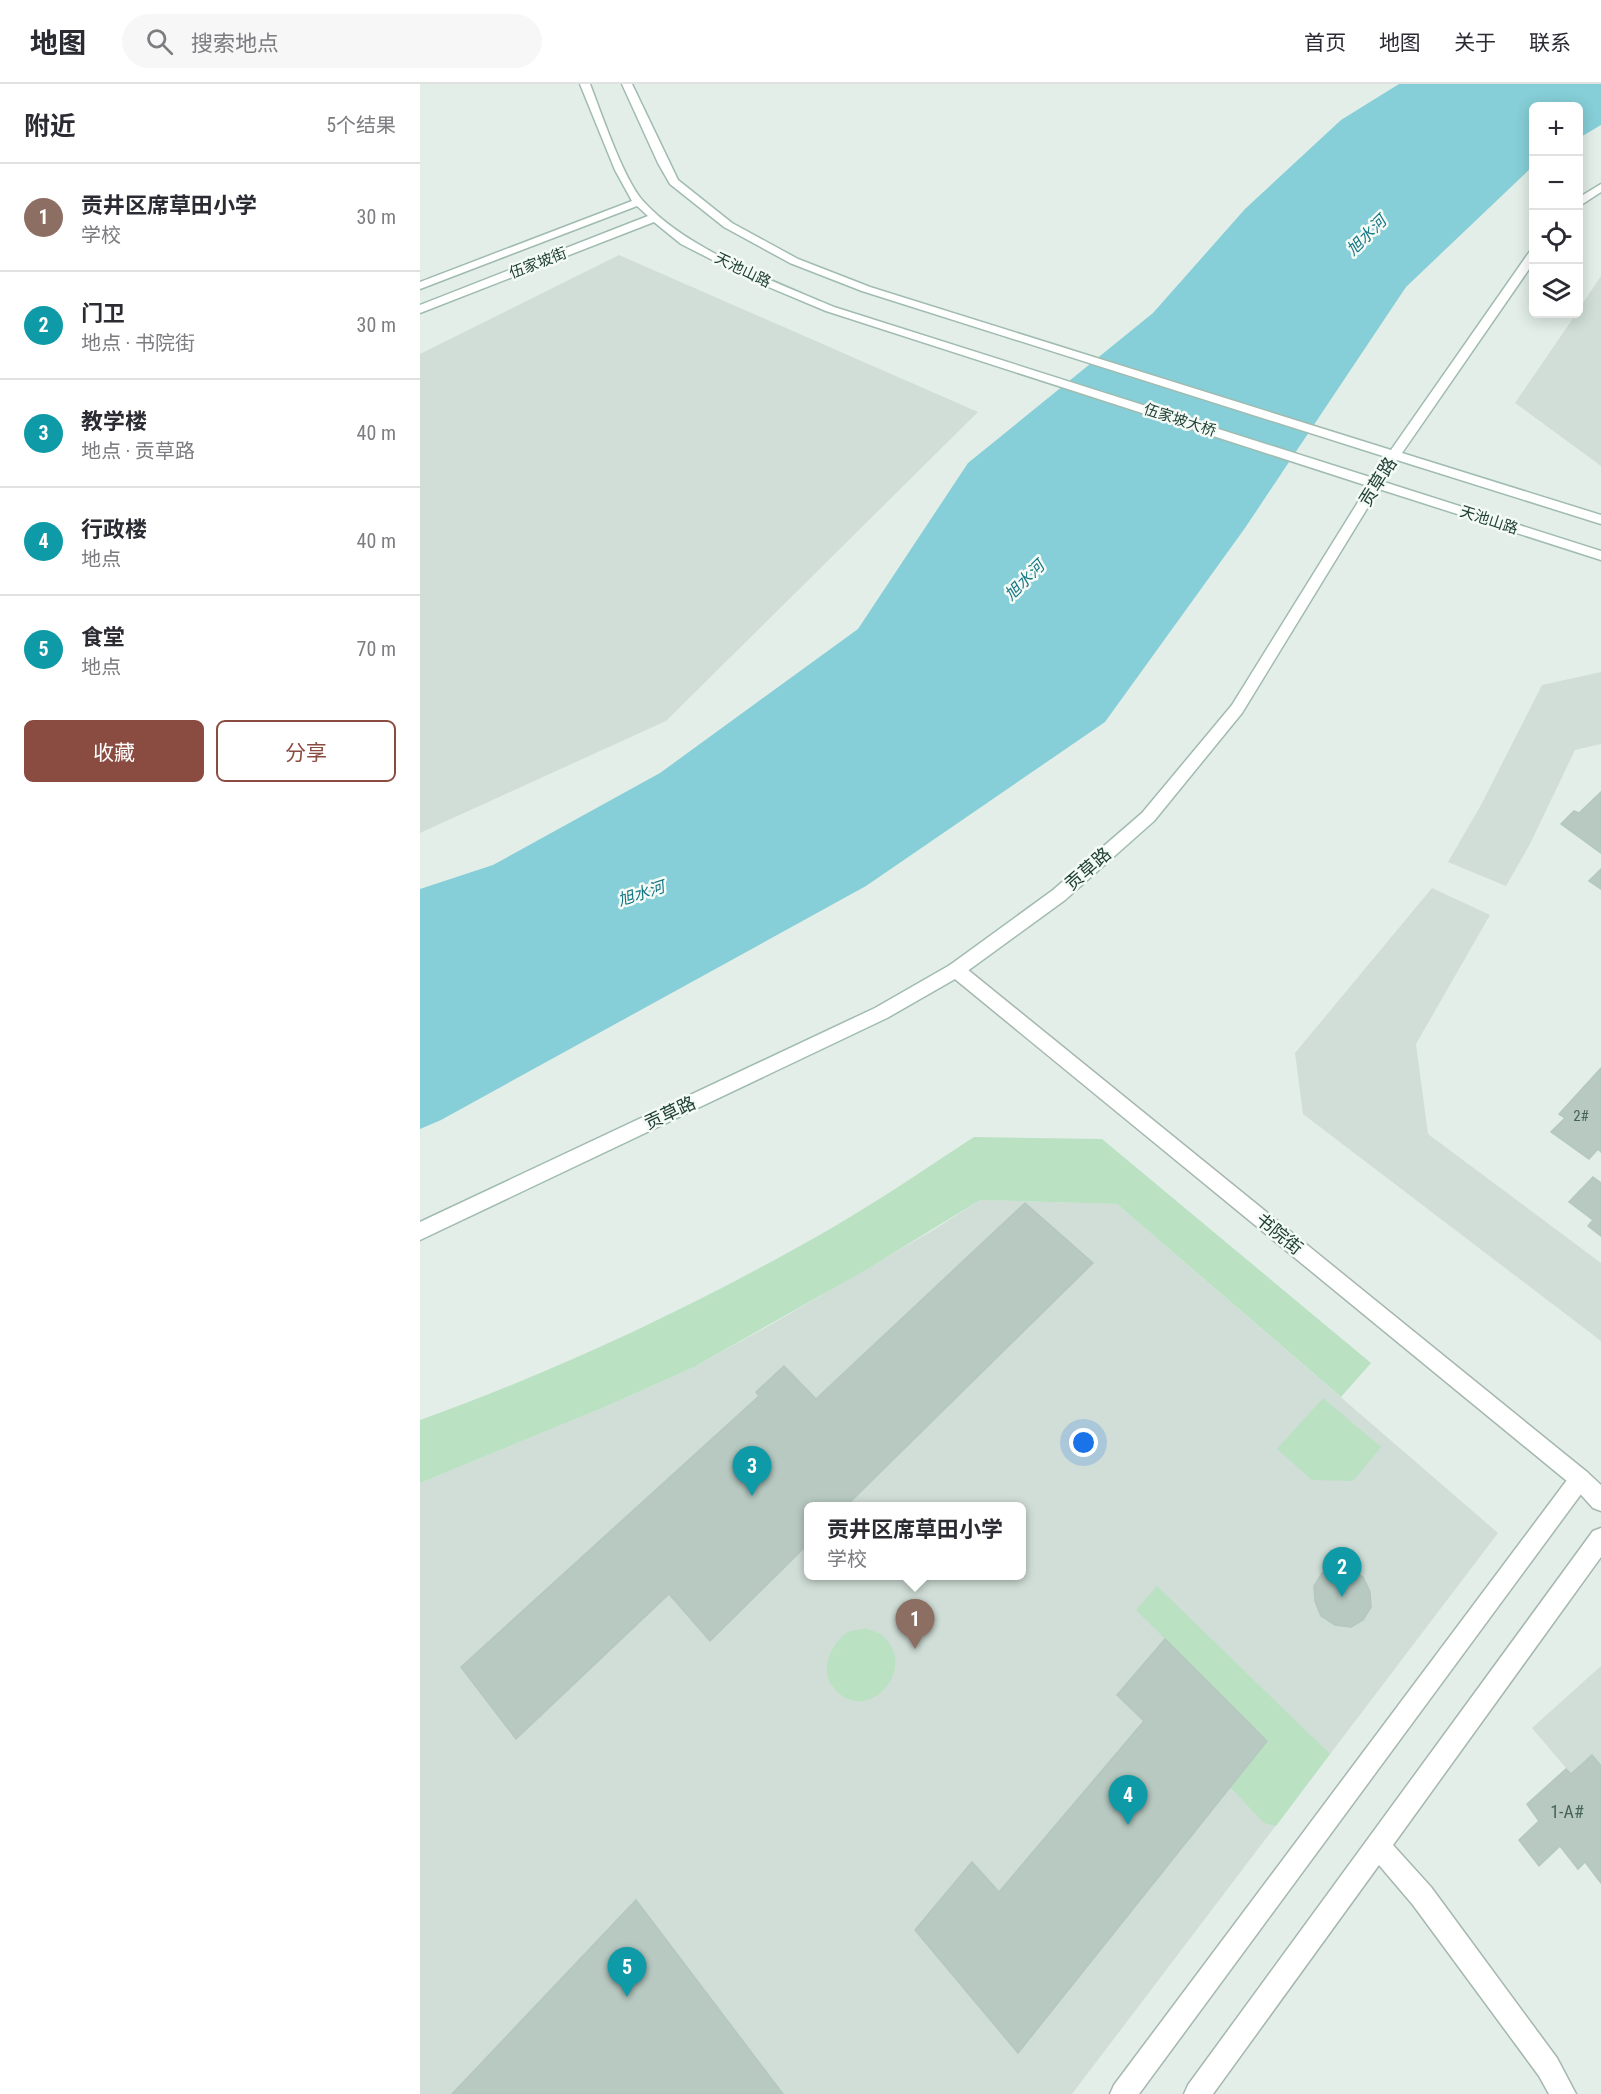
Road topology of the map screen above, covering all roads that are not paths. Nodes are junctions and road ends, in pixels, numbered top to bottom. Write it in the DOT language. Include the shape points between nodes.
graph roads {
  1 [pos="585,84"];
  2 [pos="627,84"];
  3 [pos="1601,187"];
  4 [pos="1583,200"];
  5 [pos="638,202"];
  6 [pos="656,217"];
  7 [pos="1529,259"];
  8 [pos="420,286"];
  9 [pos="420,309"];
  10 [pos="1003,331"];
  11 [pos="983,356"];
  12 [pos="1394,455"];
  13 [pos="1377,483"];
  14 [pos="1601,520"];
  15 [pos="1601,556"];
  16 [pos="956,970"];
  17 [pos="420,1231"];
  18 [pos="1580,1479"];
  19 [pos="1601,1500"];
  20 [pos="1601,1539"];
  21 [pos="1378,1846"];
  22 [pos="1123,2094"];
  23 [pos="1197,2094"];
  24 [pos="1563,2094"];
  1 -- 5 [label="main road, 天池山路" via="620,170"];
  2 -- 10 [label="main road, 天池山路" via="674,182 728,225 794,261 856,285"];
  3 -- 4 [label="main road"];
  5 -- 6 [label="main road, 天池山路"];
  5 -- 8 [label="main road, 伍家坡街"];
  6 -- 9 [label="main road, 伍家坡街"];
  6 -- 11 [label="main road, 天池山路" via="685,242 756,278 830,309"];
  7 -- 12 [label="main road, 贡草路"];
  10 -- 12 [label="main road, 伍家坡大桥"];
  11 -- 13 [label="main road, 伍家坡大桥"];
  12 -- 13 [label="main road, 贡草路"];
  12 -- 14 [label="main road, 天池山路"];
  13 -- 15 [label="main road, 天池山路"];
  13 -- 16 [label="main road, 贡草路" via="1238,709 1148,817 1059,895"];
  16 -- 17 [label="main road, 贡草路" via="881,1013"];
  16 -- 18 [label="main road, 书院街"];
  18 -- 19 [label="main road, 书院街"];
  18 -- 22 [label="main road"];
  20 -- 21 [label="main road"];
  21 -- 23 [label="main road"];
  21 -- 24 [label="main road" via="1422,1896 1548,2067"];
}
